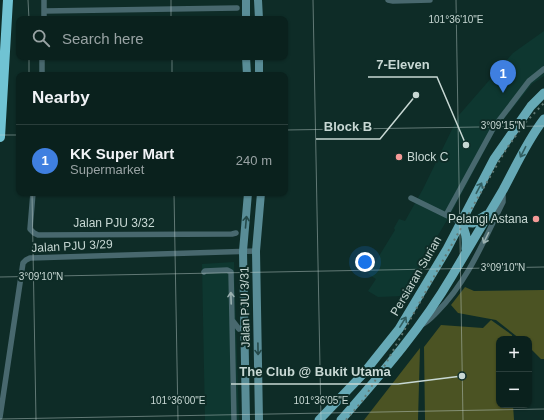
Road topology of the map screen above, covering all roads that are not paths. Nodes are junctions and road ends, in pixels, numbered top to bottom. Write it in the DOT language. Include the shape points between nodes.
graph roads {
  1 [pos="8,0"];
  2 [pos="44,0"];
  3 [pos="246,0"];
  4 [pos="258,0"];
  5 [pos="388,0"];
  6 [pos="430,0"];
  7 [pos="237,8"];
  8 [pos="44,11"];
  9 [pos="44,16"];
  10 [pos="246,16"];
  11 [pos="259,16"];
  12 [pos="42,60"];
  13 [pos="246,60"];
  14 [pos="259,60"];
  15 [pos="544,69"];
  16 [pos="42,72"];
  17 [pos="247,72"];
  18 [pos="259,72"];
  19 [pos="544,93"];
  20 [pos="544,119"];
  21 [pos="0,137"];
  22 [pos="503,189"];
  23 [pos="33,196"];
  24 [pos="248,196"];
  25 [pos="261,196"];
  26 [pos="411,198"];
  27 [pos="491,209"];
  28 [pos="446,215"];
  29 [pos="460,222"];
  30 [pos="236,233"];
  31 [pos="243,251"];
  32 [pos="256,251"];
  33 [pos="466,252"];
  34 [pos="204,272"];
  35 [pos="232,320"];
  36 [pos="420,325"];
  37 [pos="244,332"];
  38 [pos="0,417"];
  39 [pos="234,420"];
  40 [pos="246,420"];
  41 [pos="259,420"];
  42 [pos="319,420"];
  43 [pos="341,420"];
  1 -- 21 [label="highway"];
  2 -- 8 [label="street"];
  3 -- 10 [label="street"];
  4 -- 11 [label="street"];
  5 -- 6 [label="street"];
  7 -- 8 [label="street"];
  8 -- 9 [label="street"];
  12 -- 16 [label="street"];
  13 -- 17 [label="street"];
  14 -- 18 [label="street"];
  15 -- 28 [label="street" via="529,81 494,127"];
  29 -- 19 [label="main road, Persiaran Surian, one-way" via="505,142 531,106"];
  20 -- 22 [label="main road, one-way" via="529,140"];
  22 -- 27 [label="main road"];
  22 -- 36 [label="street, one-way" via="503,202 463,282 444,306"];
  23 -- 30 [label="street, Jalan PJU 3/32" via="30,229 38,235"];
  31 -- 24 [label="street, Jalan PJU 3/31, one-way"];
  25 -- 32 [label="street, Jalan PJU 3/31"];
  26 -- 28 [label="street"];
  27 -- 29 [label="main road" via="473,223"];
  27 -- 33 [label="main road"];
  28 -- 29 [label="street"];
  29 -- 33 [label="main road" via="466,235"];
  42 -- 29 [label="main road, Persiaran Surian, one-way" via="363,374 399,329 447,249"];
  31 -- 32 [label="street, Jalan PJU 3/29"];
  31 -- 37 [label="street, Jalan PJU 3/31"];
  31 -- 38 [label="street, Jalan PJU 3/29" via="26,260 23,263"];
  32 -- 41 [label="street, Jalan PJU 3/31, one-way"];
  33 -- 36 [label="main road"];
  35 -- 34 [label="street, one-way" via="231,272"];
  35 -- 37 [label="street"];
  35 -- 39 [label="street"];
  36 -- 43 [label="main road"];
  37 -- 40 [label="street, Jalan PJU 3/31"];
}
